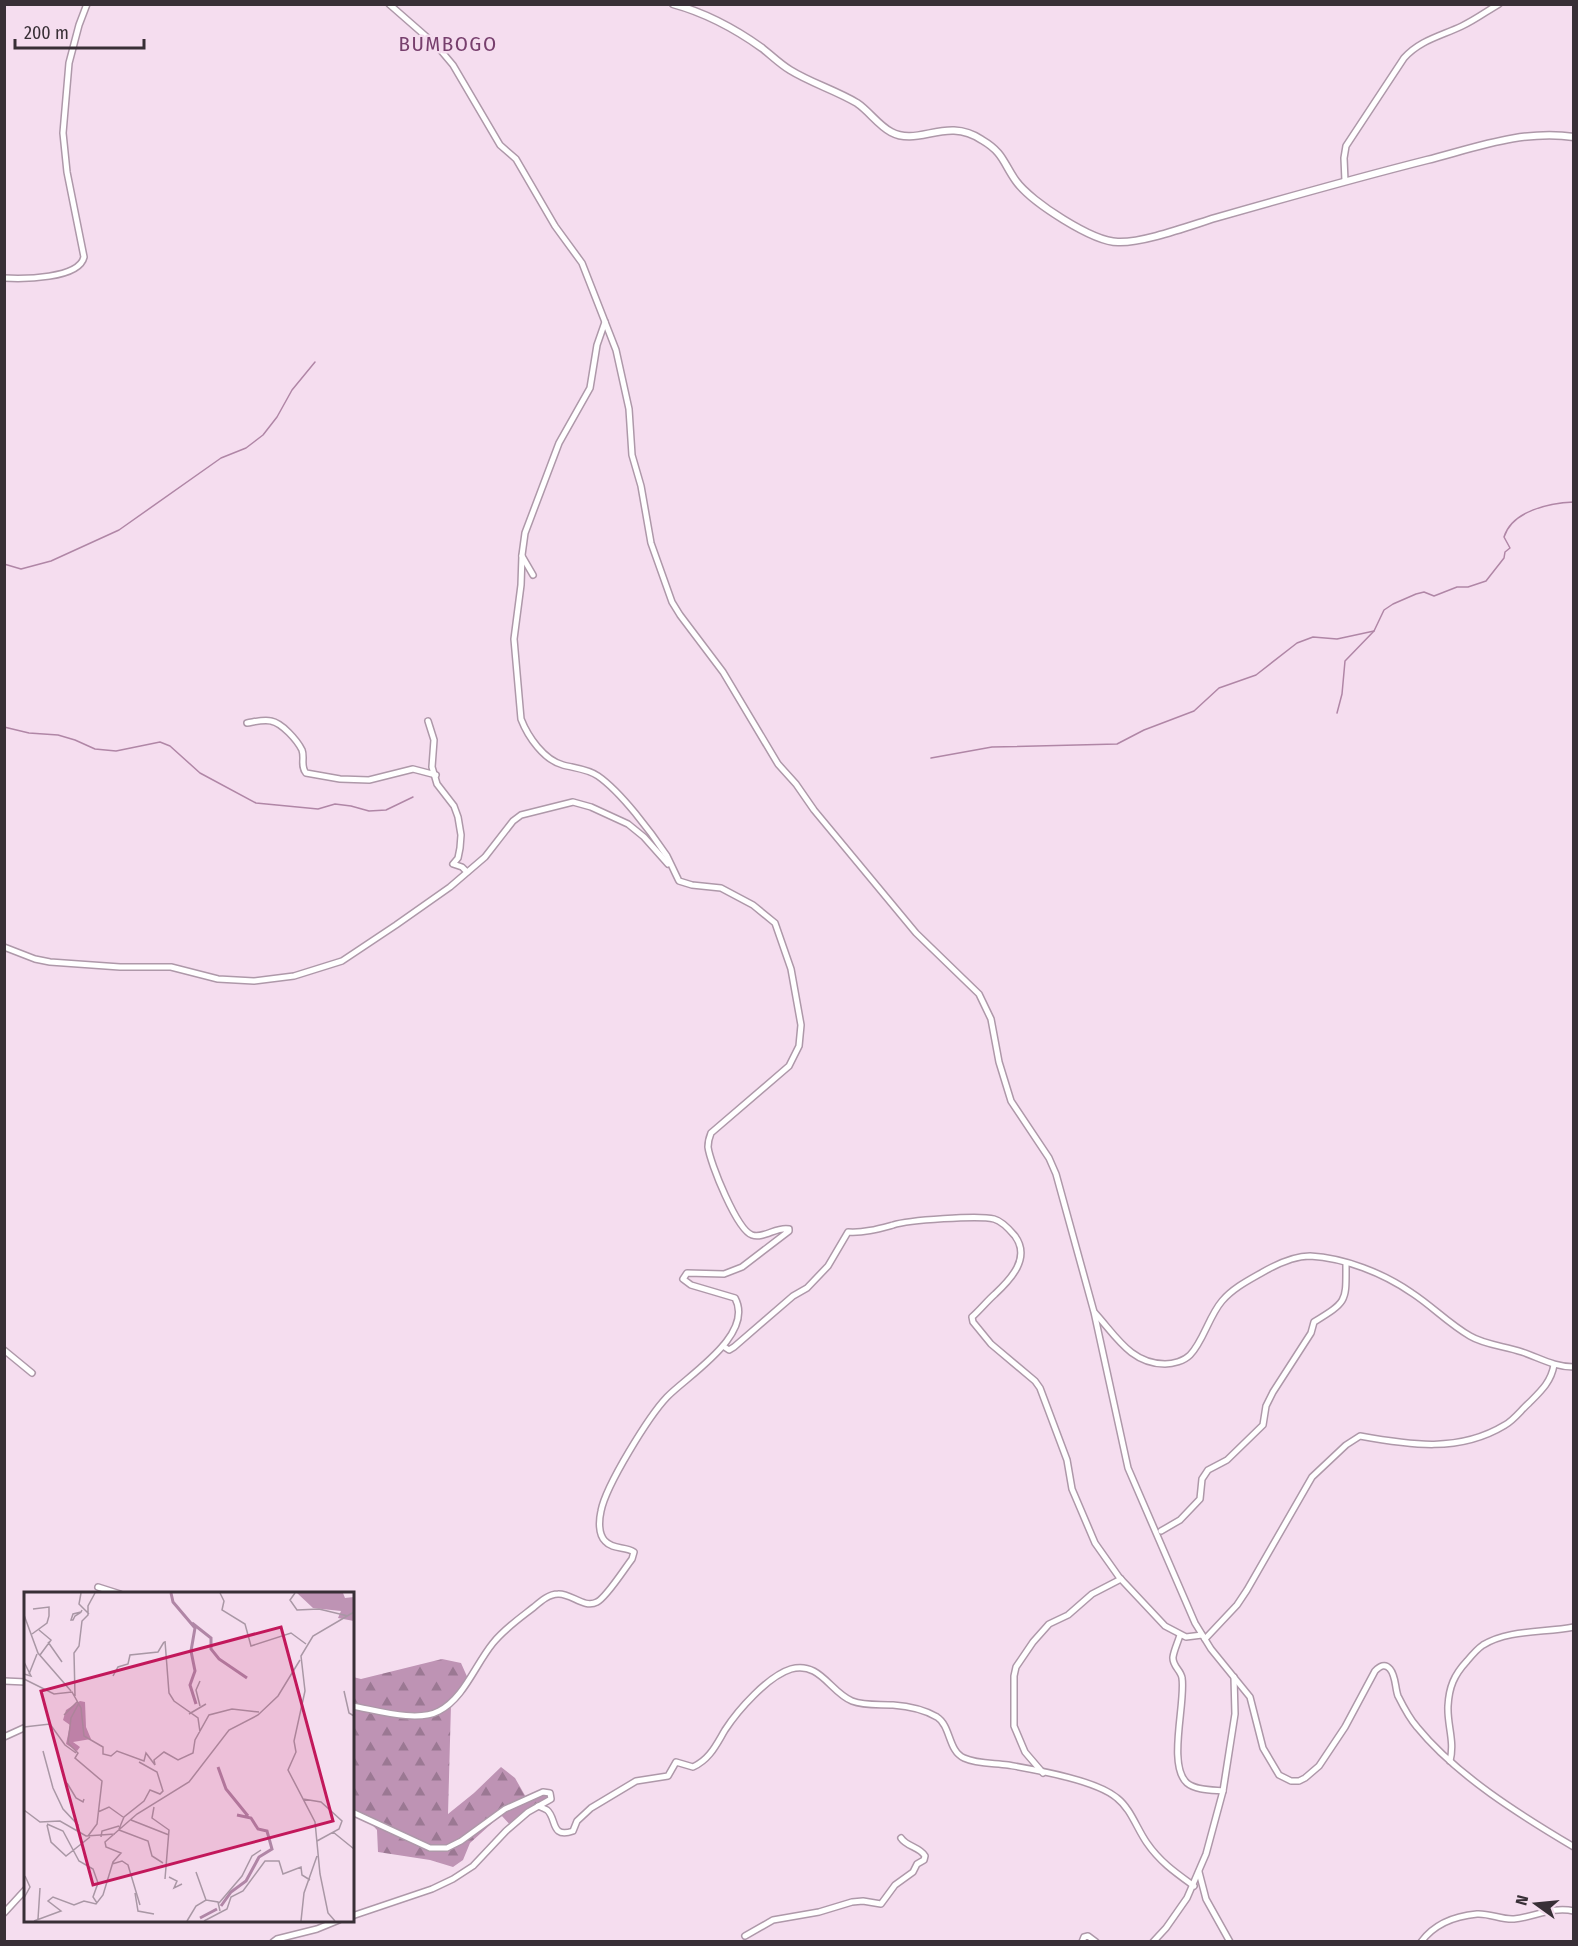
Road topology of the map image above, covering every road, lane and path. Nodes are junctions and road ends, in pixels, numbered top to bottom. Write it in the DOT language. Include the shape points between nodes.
graph roads {
  1 [pos="87,4"];
  2 [pos="389,4"];
  3 [pos="673,4"];
  4 [pos="1499,4"];
  5 [pos="1574,137"];
  6 [pos="1345,181"];
  7 [pos="4,278"];
  8 [pos="606,322"];
  9 [pos="522,555"];
  10 [pos="533,575"];
  11 [pos="428,721"];
  12 [pos="247,723"];
  13 [pos="436,775"];
  14 [pos="673,870"];
  15 [pos="467,872"];
  16 [pos="4,947"];
  17 [pos="1346,1263"];
  18 [pos="1094,1312"];
  19 [pos="723,1346"];
  20 [pos="4,1350"];
  21 [pos="1554,1365"];
  22 [pos="1574,1367"];
  23 [pos="32,1373"];
  24 [pos="1161,1531"];
  25 [pos="1121,1579"];
  26 [pos="98,1587"];
  27 [pos="116,1592"];
  28 [pos="1574,1628"];
  29 [pos="1180,1635"];
  30 [pos="1204,1637"];
  31 [pos="1234,1676"];
  32 [pos="4,1681"];
  33 [pos="24,1682"];
  34 [pos="354,1706"];
  35 [pos="24,1728"];
  36 [pos="4,1737"];
  37 [pos="1450,1761"];
  38 [pos="1042,1773"];
  39 [pos="1223,1791"];
  40 [pos="538,1806"];
  41 [pos="354,1813"];
  42 [pos="901,1838"];
  43 [pos="1574,1846"];
  44 [pos="1199,1872"];
  45 [pos="1194,1886"];
  46 [pos="24,1891"];
  47 [pos="1574,1911"];
  48 [pos="4,1913"];
  49 [pos="354,1915"];
  50 [pos="334,1922"];
  51 [pos="745,1936"];
  52 [pos="273,1941"];
  53 [pos="1082,1941"];
  54 [pos="1096,1941"];
  55 [pos="1153,1941"];
  56 [pos="1230,1941"];
  57 [pos="1421,1941"];
  1 -- 7 [label="street" via="69,63 63,133 83,262 58,274"];
  2 -- 8 [label="street" via="453,64 500,145 516,159 582,263"];
  3 -- 6 [label="main road" via="719,21 793,72 856,103 889,131 908,136 952,130 981,138 1003,157 1023,189 1078,227 1108,241 1132,241"];
  4 -- 6 [label="street" via="1418,45 1404,58 1347,146"];
  5 -- 6 [label="main road" via="1544,135 1501,141"];
  8 -- 9 [label="street" via="597,345 590,388 555,453 525,533"];
  8 -- 18 [label="street" via="629,409 632,455 651,543 672,602 723,672 778,764 916,933 979,994 988,1009 1011,1101 1056,1174"];
  9 -- 10 [label="street"];
  9 -- 14 [label="street" via="514,639 524,729 554,762 597,775 612,789 632,810"];
  11 -- 13 [label="street" via="434,740 432,767"];
  12 -- 13 [label="street" via="270,720 293,737 302,752 306,773 369,780 413,769"];
  13 -- 15 [label="street" via="437,784 458,817 460,848 453,864"];
  14 -- 15 [label="street" via="628,824 573,802 521,815 485,858"];
  14 -- 19 [label="street" via="679,881 721,888 753,905 775,923 791,969 801,1025 799,1046 789,1066 711,1133 708,1141 734,1215 748,1232 757,1236 789,1229 742,1267 724,1274 687,1272 684,1276 686,1282 735,1298 738,1313"];
  15 -- 16 [label="street" via="342,961 294,976 254,981 218,979 171,967 50,962"];
  17 -- 18 [label="street" via="1309,1256 1295,1258 1238,1287 1214,1311 1191,1355 1170,1364 1149,1363 1132,1354"];
  17 -- 21 [label="street" via="1412,1293 1474,1338"];
  17 -- 24 [label="street" via="1346,1292 1339,1306 1314,1322 1266,1406 1263,1425 1227,1460 1208,1470 1202,1479 1200,1499 1180,1520"];
  18 -- 30 [label="street" via="1128,1468 1183,1599"];
  19 -- 25 [label="street" via="729,1350 734,1347 807,1288 828,1266 848,1232 955,1219 1000,1221 1021,1246 1022,1257 1002,1288 972,1317 972,1322 1040,1388 1067,1460 1072,1489 1095,1543"];
  19 -- 34 [label="street" via="668,1396 608,1491 599,1526 603,1539 612,1547 634,1552 598,1602 580,1602 567,1595 549,1596 493,1642 460,1692 437,1712 411,1716"];
  20 -- 23 [label="street"];
  21 -- 22 [label="street"];
  21 -- 30 [label="street" via="1545,1386 1515,1417 1474,1439 1442,1446 1360,1437 1351,1440 1312,1477 1237,1605"];
  25 -- 29 [label="street" via="1165,1626"];
  25 -- 38 [label="street" via="1049,1624 1016,1667 1014,1726 1025,1752"];
  26 -- 27 [label="street"];
  28 -- 37 [label="street" via="1493,1640 1478,1648 1454,1676 1449,1695 1453,1744"];
  29 -- 30 [label="street"];
  29 -- 39 [label="street" via="1173,1658 1182,1677 1179,1770 1193,1787"];
  30 -- 31 [label="street"];
  31 -- 37 [label="street" via="1250,1697 1263,1748 1283,1778 1299,1781 1319,1766 1375,1671 1384,1665 1392,1672 1397,1694 1416,1726"];
  31 -- 39 [label="street" via="1235,1714"];
  32 -- 33 [label="street"];
  35 -- 36 [label="street"];
  37 -- 43 [label="street" via="1526,1819"];
  38 -- 40 [label="street" via="961,1757 937,1718 896,1705 860,1704 849,1700 813,1670 798,1668 763,1685 730,1723 711,1754 695,1766 676,1762 664,1778 636,1781 591,1808 573,1831 555,1828 550,1813"];
  38 -- 45 [label="street" via="1098,1787 1117,1797 1162,1863"];
  39 -- 44 [label="street"];
  40 -- 41 [label="street" via="551,1799 550,1793 543,1791 505,1809 447,1848 430,1848"];
  40 -- 49 [label="street" via="473,1866 453,1879"];
  42 -- 51 [label="street" via="926,1856 881,1904 852,1902 773,1920"];
  44 -- 45 [label="street"];
  44 -- 56 [label="street" via="1211,1909"];
  45 -- 55 [label="street"];
  46 -- 48 [label="street"];
  47 -- 57 [label="street" via="1552,1910 1513,1919 1478,1914 1451,1918"];
  50 -- 52 [label="street"];
  53 -- 54 [label="street" via="1088,1936"];
}
